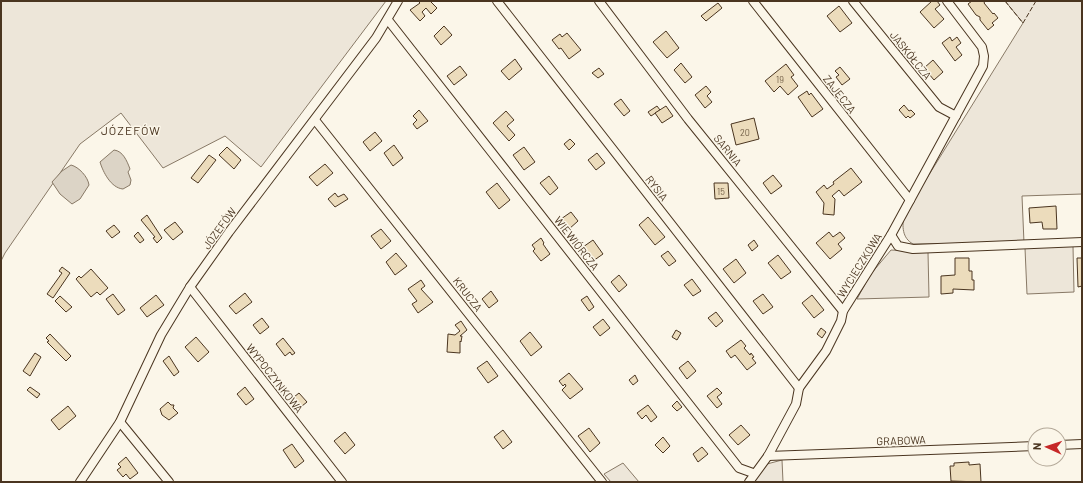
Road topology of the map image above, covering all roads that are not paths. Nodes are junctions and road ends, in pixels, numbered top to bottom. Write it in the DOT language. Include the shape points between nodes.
graph roads {
  1 [pos="398,1"];
  2 [pos="497,1"];
  3 [pos="599,1"];
  4 [pos="753,1"];
  5 [pos="853,1"];
  6 [pos="947,1"];
  7 [pos="388,20"];
  8 [pos="956,116"];
  9 [pos="316,120"];
  10 [pos="910,200"];
  11 [pos="891,235"];
  12 [pos="1082,242"];
  13 [pos="190,287"];
  14 [pos="843,311"];
  15 [pos="799,388"];
  16 [pos="120,422"];
  17 [pos="1082,444"];
  18 [pos="1067,445"];
  19 [pos="1027,446"];
  20 [pos="768,456"];
  21 [pos="753,473"];
  22 [pos="80,482"];
  23 [pos="169,482"];
  24 [pos="342,482"];
  25 [pos="602,482"];
  26 [pos="748,482"];
  1 -- 7 [label="street, JÓZEFÓW"];
  2 -- 15 [label="street, RYSIA"];
  3 -- 14 [label="street, SARNIA" via="688,119"];
  4 -- 10 [label="street, ZAJĘCZA"];
  5 -- 8 [label="street, JASKÓŁCZA" via="939,107"];
  6 -- 8 [label="street, WYCIECZKOWA" via="977,38 984,56 983,66"];
  7 -- 9 [label="street, JÓZEFÓW"];
  7 -- 21 [label="street, WIEWIÓRCZA" via="738,468"];
  8 -- 10 [label="street, WYCIECZKOWA"];
  9 -- 13 [label="street, JÓZEFÓW"];
  9 -- 25 [label="street, KRUCZA"];
  10 -- 11 [label="street, WYCIECZKOWA"];
  11 -- 12 [label="street" via="898,246 913,249"];
  11 -- 14 [label="street, WYCIECZKOWA"];
  13 -- 16 [label="street, JÓZEFÓW" via="161,335"];
  13 -- 24 [label="street, WYPOCZYNKOWA"];
  14 -- 15 [label="street, WYCIECZKOWA" via="826,352"];
  15 -- 20 [label="street, WYCIECZKOWA" via="796,404"];
  16 -- 22 [label="street, JÓZEFÓW"];
  16 -- 23 [label="street"];
  17 -- 18 [label="street"];
  19 -- 20 [label="street, GRABOWA"];
  20 -- 21 [label="street, WYCIECZKOWA"];
  21 -- 26 [label="street, WYCIECZKOWA"];
}
